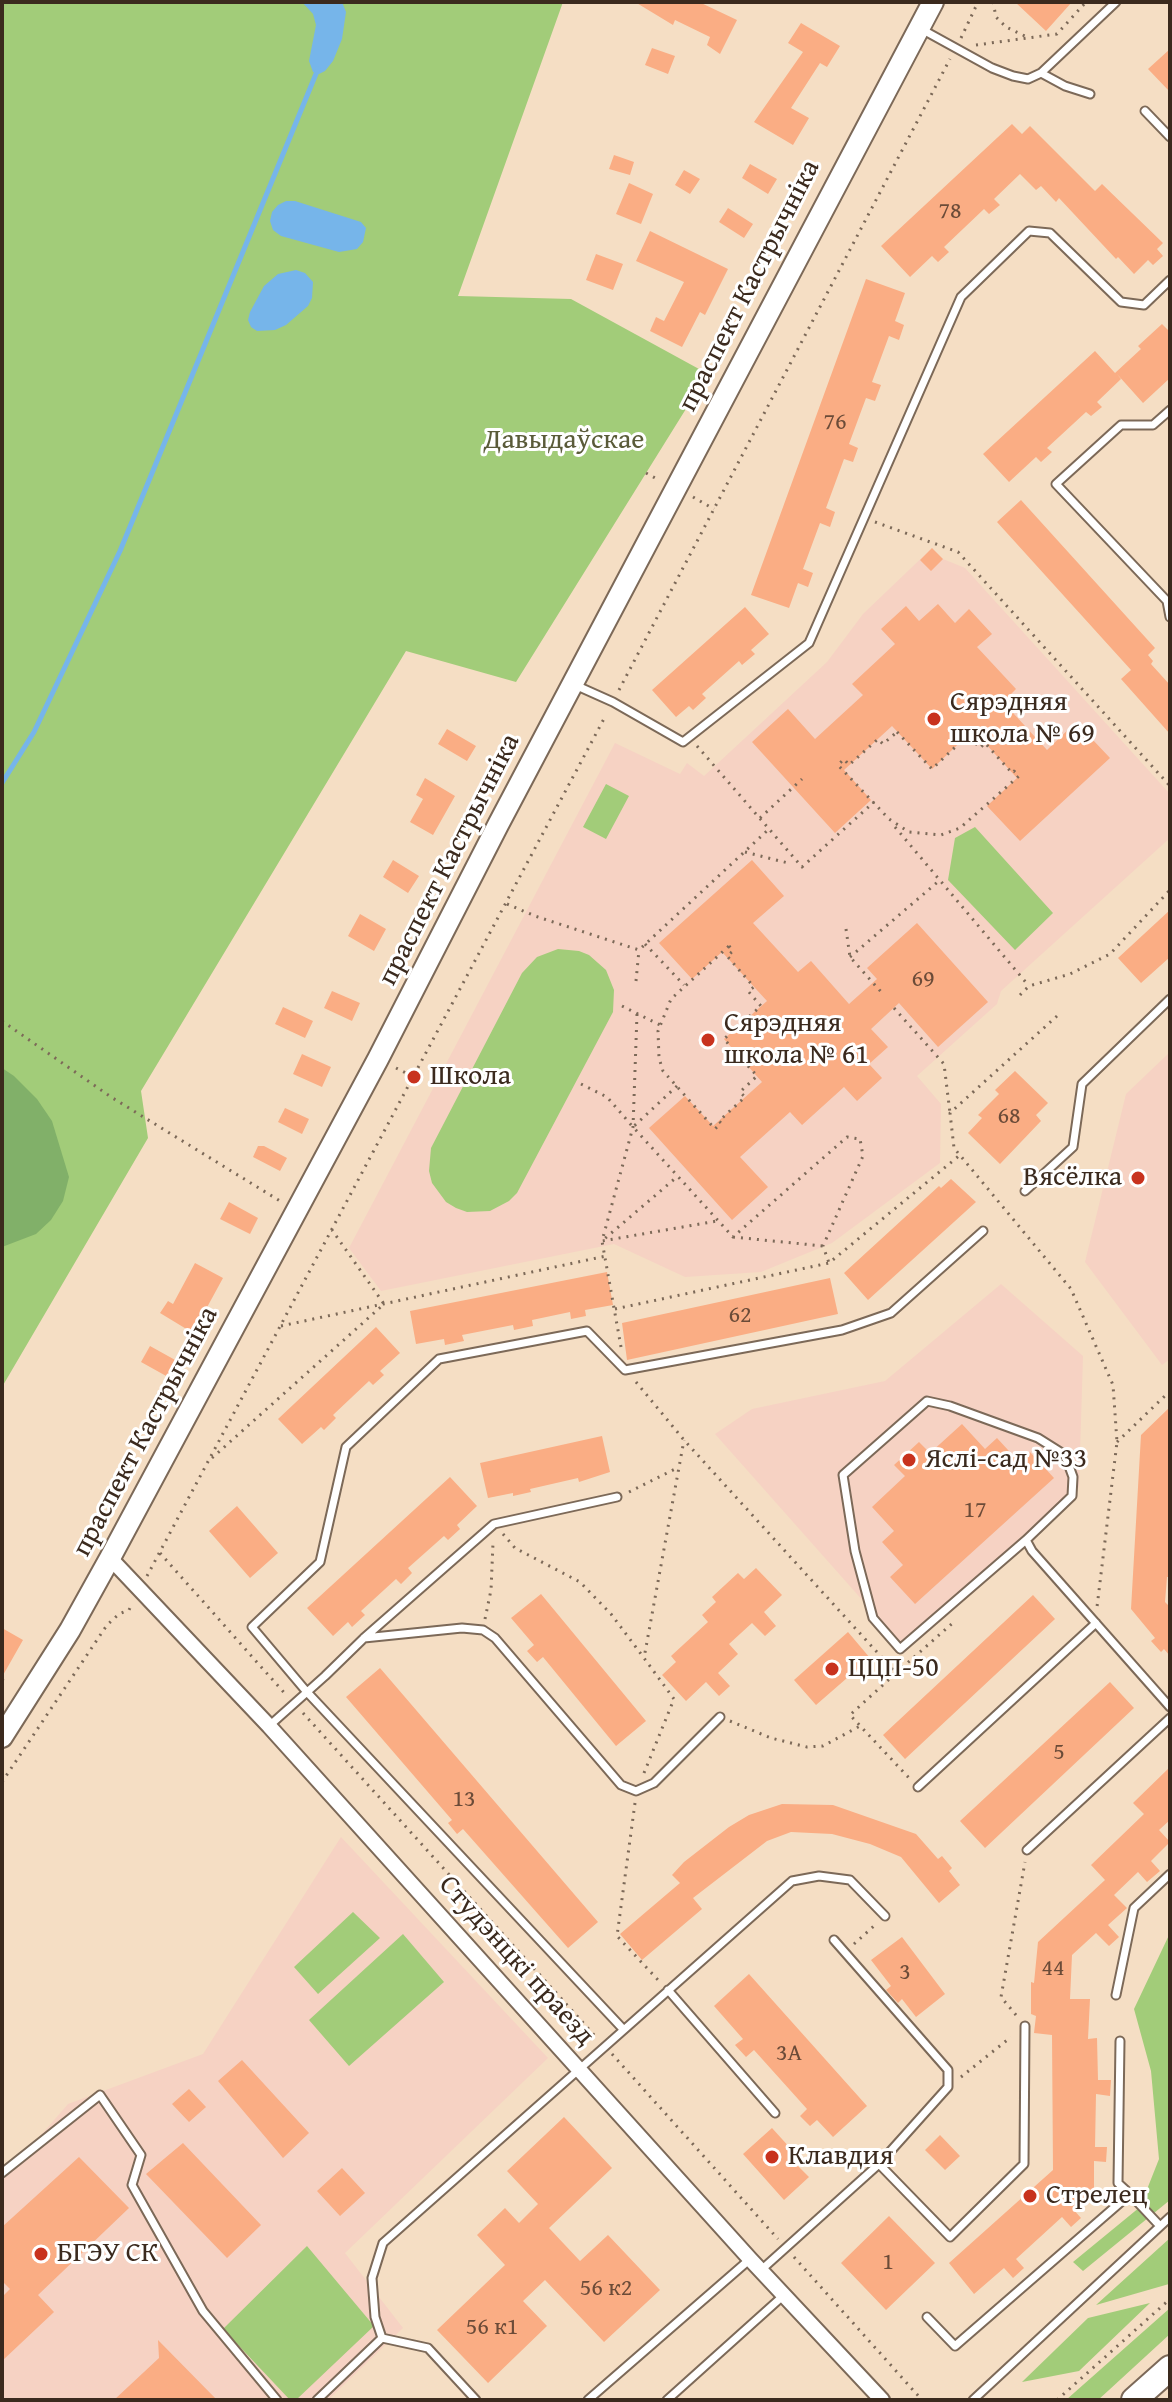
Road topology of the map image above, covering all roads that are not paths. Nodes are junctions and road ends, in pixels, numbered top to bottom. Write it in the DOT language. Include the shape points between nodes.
graph roads {
  1 [pos="933,2"];
  2 [pos="1116,2"];
  3 [pos="919,28"];
  4 [pos="1041,73"];
  5 [pos="1090,94"];
  6 [pos="1145,111"];
  7 [pos="1170,137"];
  8 [pos="1170,280"];
  9 [pos="1170,410"];
  10 [pos="1170,617"];
  11 [pos="574,685"];
  12 [pos="1170,999"];
  13 [pos="1025,1191"];
  14 [pos="983,1231"];
  15 [pos="617,1497"];
  16 [pos="1026,1540"];
  17 [pos="110,1558"];
  18 [pos="1096,1623"];
  19 [pos="364,1638"];
  20 [pos="306,1691"];
  21 [pos="1170,1707"];
  22 [pos="720,1717"];
  23 [pos="1170,1718"];
  24 [pos="269,1726"];
  25 [pos="2,1737"];
  26 [pos="918,1787"];
  27 [pos="1027,1850"];
  28 [pos="1170,1874"];
  29 [pos="885,1916"];
  30 [pos="834,1940"];
  31 [pos="668,1990"];
  32 [pos="1116,1995"];
  33 [pos="1025,2026"];
  34 [pos="623,2029"];
  35 [pos="1120,2041"];
  36 [pos="578,2068"];
  37 [pos="775,2113"];
  38 [pos="879,2164"];
  39 [pos="2,2173"];
  40 [pos="1130,2194"];
  41 [pos="1170,2217"];
  42 [pos="1160,2226"];
  43 [pos="755,2265"];
  44 [pos="784,2295"];
  45 [pos="927,2317"];
  46 [pos="382,2338"];
  47 [pos="1170,2368"];
  48 [pos="277,2400"];
  49 [pos="317,2400"];
  50 [pos="476,2400"];
  51 [pos="588,2400"];
  52 [pos="667,2400"];
  53 [pos="882,2400"];
  54 [pos="973,2400"];
  55 [pos="1134,2400"];
  1 -- 3 [label="main road, праспект Кастрычніка"];
  2 -- 4 [label="lane"];
  3 -- 4 [label="lane" via="1013,76 1028,79"];
  3 -- 11 [label="main road, праспект Кастрычніка"];
  4 -- 5 [label="lane"];
  6 -- 7 [label="lane"];
  8 -- 11 [label="lane" via="1144,305 1121,302 1050,233 1029,231 961,297 809,643 683,742"];
  9 -- 10 [label="lane" via="1153,425 1121,425 1056,484 1167,601"];
  11 -- 17 [label="main road, праспект Кастрычніка"];
  12 -- 13 [label="lane" via="1082,1084 1073,1147"];
  14 -- 20 [label="lane" via="891,1313 842,1330 625,1370 587,1331 439,1359 346,1447 320,1562 252,1627"];
  15 -- 19 [label="lane" via="494,1524"];
  16 -- 16 [label="lane" via="1072,1496 1073,1477 1065,1455 1038,1438 950,1406 927,1401 843,1475 873,1618 900,1649"];
  16 -- 18 [label="lane"];
  17 -- 24 [label="street, Студэнцкі праезд"];
  17 -- 25 [label="main road, праспект Кастрычніка"];
  18 -- 21 [label="lane"];
  18 -- 26 [label="lane"];
  19 -- 20 [label="lane"];
  19 -- 22 [label="lane" via="483,1630 621,1785 636,1791 654,1783"];
  20 -- 24 [label="lane"];
  20 -- 34 [label="lane"];
  23 -- 27 [label="lane"];
  24 -- 36 [label="street, Студэнцкі праезд"];
  28 -- 32 [label="lane" via="1134,1908"];
  29 -- 31 [label="lane" via="850,1880 819,1876 792,1881"];
  30 -- 38 [label="lane" via="948,2070 948,2087"];
  31 -- 34 [label="lane"];
  31 -- 37 [label="lane"];
  33 -- 38 [label="lane" via="1024,2164 950,2237"];
  34 -- 36 [label="lane"];
  35 -- 40 [label="lane" via="1118,2183"];
  36 -- 43 [label="street, Студэнцкі праезд"];
  36 -- 46 [label="lane" via="383,2243 372,2278"];
  38 -- 43 [label="lane" via="786,2248"];
  39 -- 48 [label="lane" via="100,2095 141,2155 132,2185 203,2311"];
  40 -- 42 [label="lane"];
  40 -- 45 [label="lane" via="955,2346"];
  41 -- 42 [label="lane"];
  42 -- 54 [label="lane"];
  43 -- 44 [label="street, Студэнцкі праезд"];
  43 -- 51 [label="lane"];
  44 -- 52 [label="lane"];
  44 -- 53 [label="street, Студэнцкі праезд"];
  46 -- 49 [label="lane"];
  46 -- 50 [label="lane" via="428,2348"];
  47 -- 55 [label="main road"];
}
